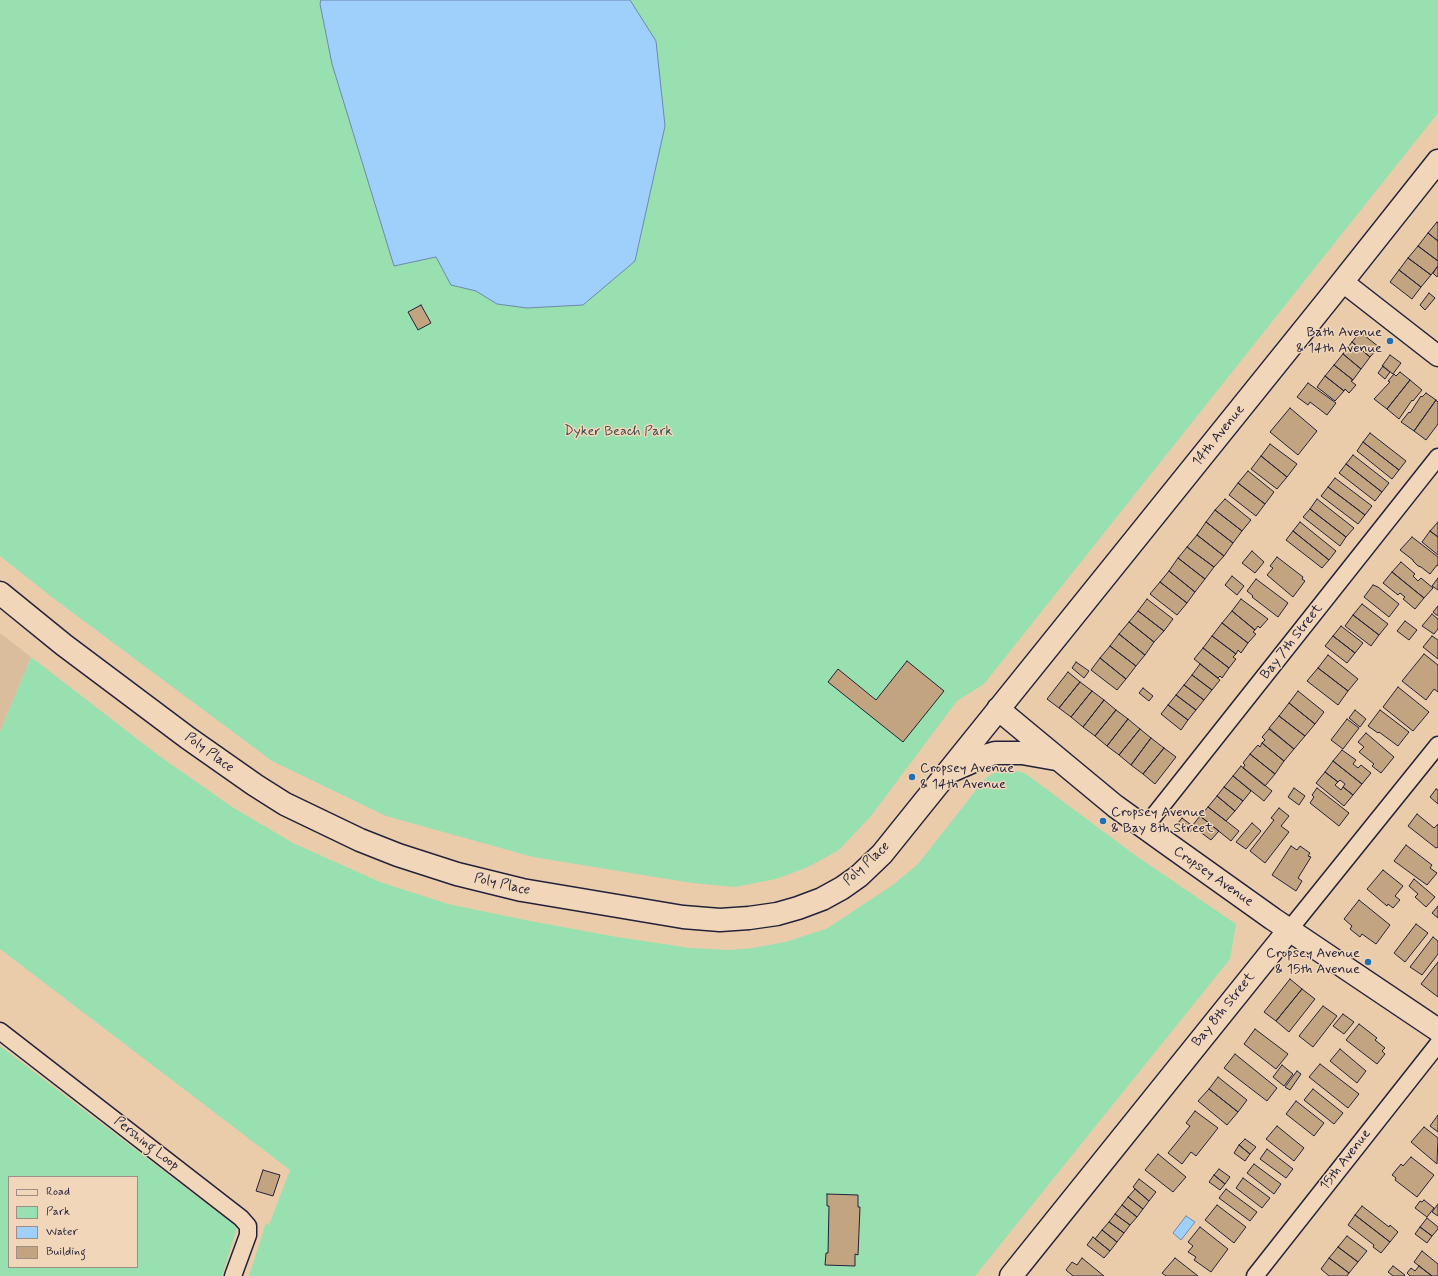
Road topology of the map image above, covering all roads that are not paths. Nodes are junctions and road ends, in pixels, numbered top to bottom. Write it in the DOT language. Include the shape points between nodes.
graph roads {
  1 [pos="1438,161"];
  2 [pos="1343,282"];
  3 [pos="1438,356"];
  4 [pos="1438,457"];
  5 [pos="0,593"];
  6 [pos="998,710"];
  7 [pos="1438,745"];
  8 [pos="1060,760"];
  9 [pos="946,773"];
  10 [pos="1145,827"];
  11 [pos="1289,930"];
  12 [pos="1438,1030"];
  13 [pos="0,1032"];
  14 [pos="1438,1044"];
  15 [pos="233,1276"];
  16 [pos="1011,1276"];
  17 [pos="1255,1276"];
  1 -- 2 [label="main road, 14th Avenue"];
  2 -- 3 [label="street"];
  2 -- 6 [label="main road, 14th Avenue"];
  4 -- 10 [label="street, Bay 7th Street"];
  5 -- 9 [label="main road, Poly Place" via="64,645 188,738 285,804 360,840 429,866 486,882 558,897 683,917 720,920 776,914 800,907 822,899 859,876 882,854"];
  6 -- 8 [label="main road, Cropsey Avenue"];
  6 -- 9 [label="main road, Poly Place"];
  7 -- 11 [label="street, Bay 8th Street"];
  8 -- 9 [label="main road" via="1022,752 995,753"];
  8 -- 10 [label="main road, Cropsey Avenue" via="1115,806"];
  10 -- 11 [label="main road, Cropsey Avenue"];
  11 -- 12 [label="main road, Cropsey Avenue"];
  11 -- 16 [label="main road, Bay 8th Street"];
  13 -- 15 [label="street, Pershing Loop" via="241,1218 248,1226 248,1235"];
  14 -- 17 [label="street, 15th Avenue"];
}
